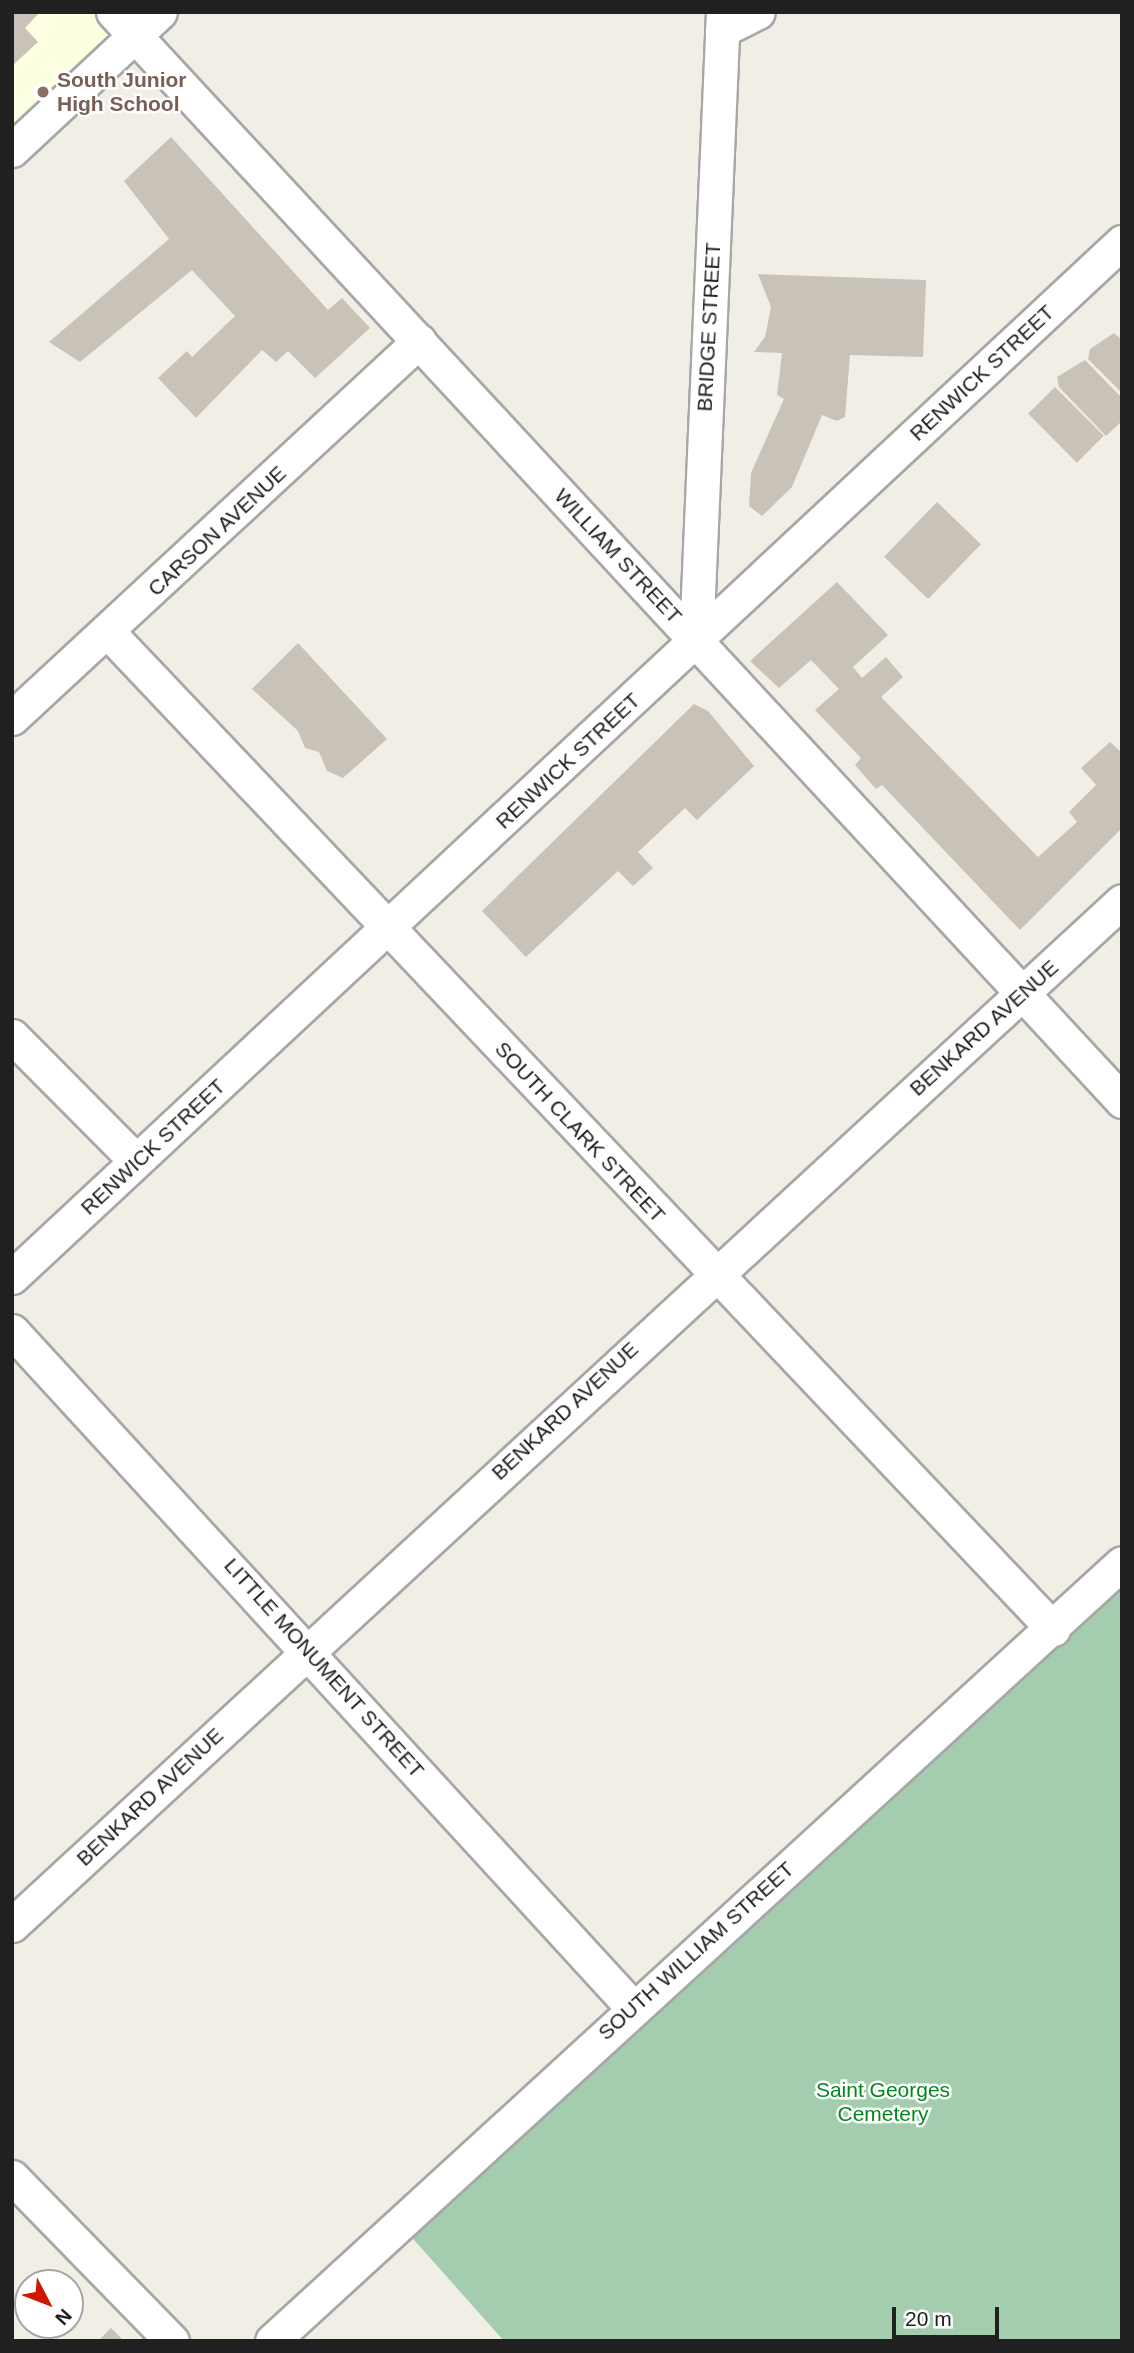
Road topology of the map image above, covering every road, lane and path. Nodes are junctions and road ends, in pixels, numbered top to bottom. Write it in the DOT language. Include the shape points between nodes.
graph roads {
  1 [pos="160,12"];
  2 [pos="758,12"];
  3 [pos="723,21"];
  4 [pos="124,24"];
  5 [pos="12,150"];
  6 [pos="1122,242"];
  7 [pos="419,341"];
  8 [pos="108,632"];
  9 [pos="696,641"];
  10 [pos="12,718"];
  11 [pos="1122,901"];
  12 [pos="389,930"];
  13 [pos="1023,993"];
  14 [pos="12,1036"];
  15 [pos="1122,1101"];
  16 [pos="136,1161"];
  17 [pos="713,1274"];
  18 [pos="12,1277"];
  19 [pos="12,1331"];
  20 [pos="1122,1563"];
  21 [pos="1053,1629"];
  22 [pos="310,1650"];
  23 [pos="12,1925"];
  24 [pos="633,2008"];
  25 [pos="12,2177"];
  26 [pos="172,2341"];
  27 [pos="272,2341"];
  1 -- 4 [label="street"];
  2 -- 3 [label="street"];
  3 -- 9 [label="street, BRIDGE STREET"];
  4 -- 5 [label="street"];
  4 -- 7 [label="street, WILLIAM STREET"];
  6 -- 9 [label="street, RENWICK STREET"];
  7 -- 8 [label="street, CARSON AVENUE"];
  7 -- 9 [label="street, WILLIAM STREET"];
  8 -- 10 [label="street, CARSON AVENUE"];
  8 -- 12 [label="street, SOUTH CLARK STREET"];
  9 -- 12 [label="street, RENWICK STREET"];
  9 -- 13 [label="street, WILLIAM STREET"];
  11 -- 13 [label="street, BENKARD AVENUE"];
  12 -- 16 [label="street, RENWICK STREET"];
  12 -- 17 [label="street, SOUTH CLARK STREET"];
  13 -- 15 [label="street, WILLIAM STREET"];
  13 -- 17 [label="street, BENKARD AVENUE"];
  14 -- 16 [label="street"];
  16 -- 18 [label="street, RENWICK STREET"];
  17 -- 21 [label="street, SOUTH CLARK STREET"];
  17 -- 22 [label="street, BENKARD AVENUE"];
  19 -- 22 [label="street, LITTLE MONUMENT STREET"];
  20 -- 21 [label="street, SOUTH WILLIAM STREET"];
  21 -- 24 [label="street, SOUTH WILLIAM STREET"];
  22 -- 23 [label="street, BENKARD AVENUE"];
  22 -- 24 [label="street, LITTLE MONUMENT STREET"];
  24 -- 27 [label="street, SOUTH WILLIAM STREET"];
  25 -- 26 [label="street"];
}
